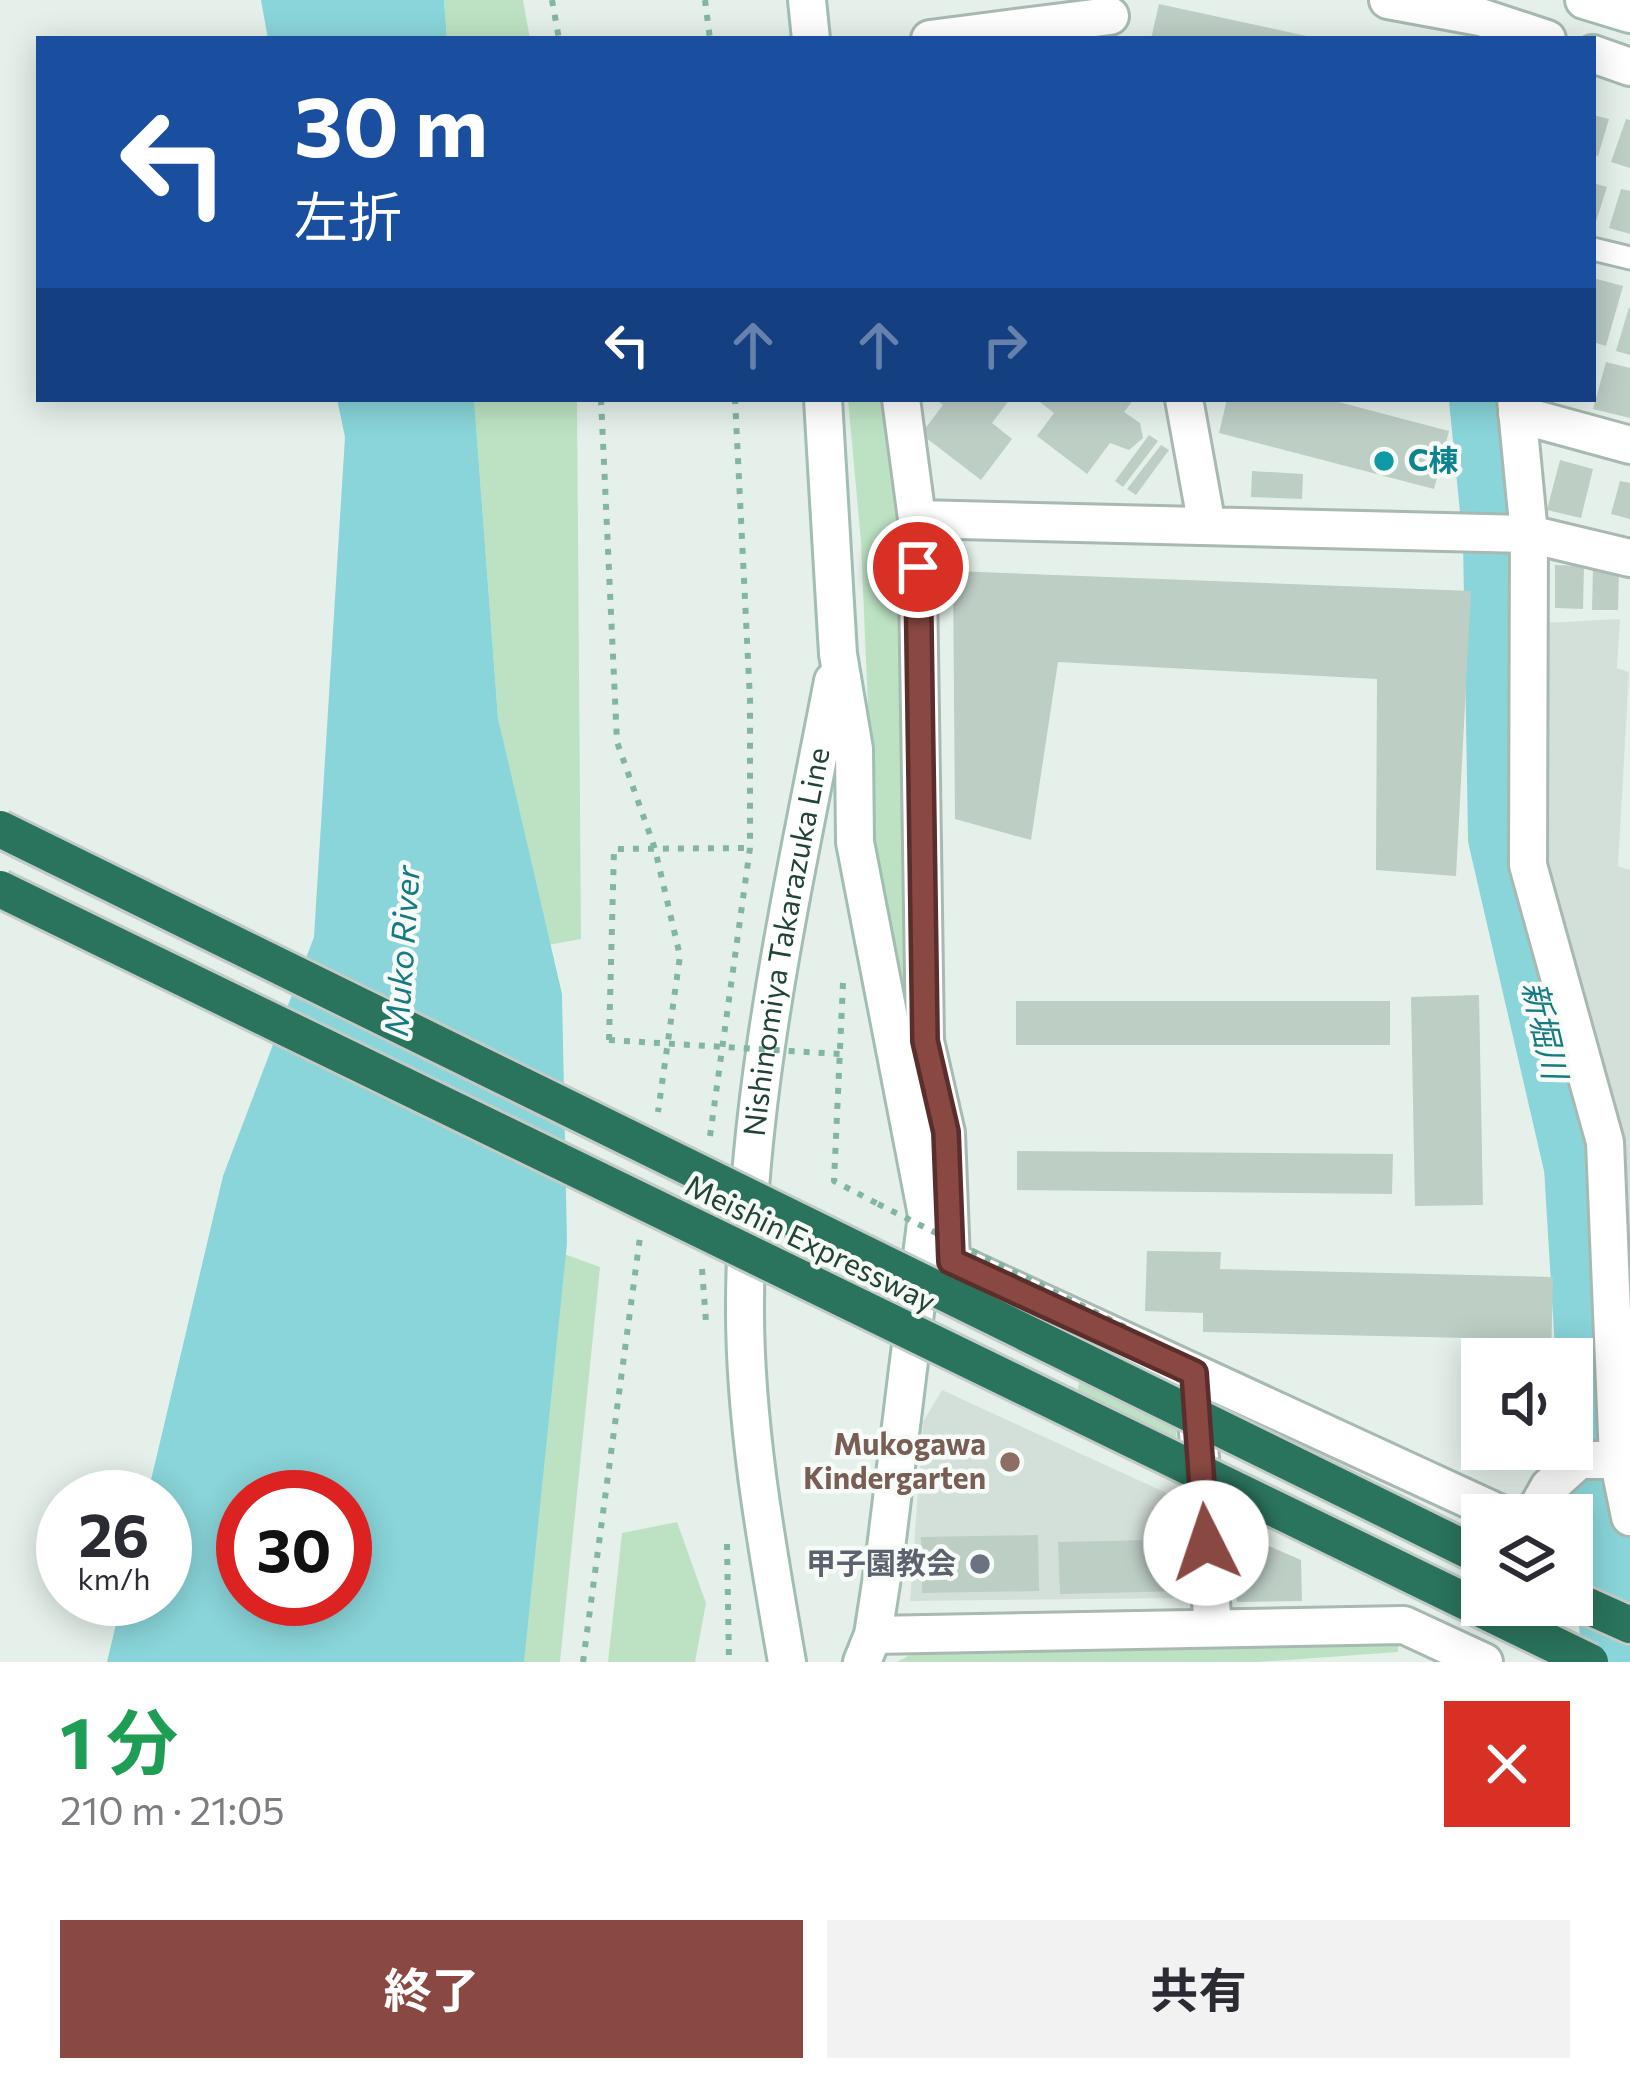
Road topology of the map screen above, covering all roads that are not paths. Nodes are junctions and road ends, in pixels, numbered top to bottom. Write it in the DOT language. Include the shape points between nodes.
graph roads {
  1 [pos="807,0"];
  2 [pos="1388,0"];
  3 [pos="1584,0"];
  4 [pos="1630,14"];
  5 [pos="1115,18"];
  6 [pos="1481,28"];
  7 [pos="812,36"];
  8 [pos="956,36"];
  9 [pos="1529,36"];
  10 [pos="1596,55"];
  11 [pos="1630,67"];
  12 [pos="1596,250"];
  13 [pos="1630,258"];
  14 [pos="823,402"];
  15 [pos="901,402"];
  16 [pos="1185,402"];
  17 [pos="1516,406"];
  18 [pos="1630,445"];
  19 [pos="917,520"];
  20 [pos="1207,526"];
  21 [pos="1521,533"];
  22 [pos="1630,559"];
  23 [pos="838,654"];
  24 [pos="0,829"];
  25 [pos="0,889"];
  26 [pos="1194,1373"];
  27 [pos="1607,1459"];
  28 [pos="1546,1494"];
  29 [pos="1461,1496"];
  30 [pos="1630,1517"];
  31 [pos="1461,1547"];
  32 [pos="1593,1608"];
  33 [pos="1630,1625"];
  34 [pos="1470,1626"];
  35 [pos="1213,1628"];
  36 [pos="867,1649"];
  37 [pos="1454,1658"];
  38 [pos="787,1662"];
  39 [pos="1590,1662"];
  1 -- 7 [label="street"];
  2 -- 6 [label="street"];
  3 -- 4 [label="street"];
  5 -- 8 [label="street"];
  6 -- 9 [label="street"];
  10 -- 11 [label="street"];
  12 -- 13 [label="lane"];
  14 -- 23 [label="street, Nishinomiya Takarazuka Line"];
  15 -- 19 [label="street"];
  16 -- 20 [label="street"];
  17 -- 18 [label="street"];
  17 -- 21 [label="street"];
  19 -- 20 [label="street"];
  19 -- 26 [label="street" via="925,1041 946,1132 951,1261"];
  20 -- 21 [label="street"];
  21 -- 22 [label="street"];
  21 -- 27 [label="street" via="1528,866 1605,1142"];
  23 -- 36 [label="street, Nishinomiya Takarazuka Line" via="854,748 855,842 927,1215"];
  23 -- 38 [label="street, Nishinomiya Takarazuka Line" via="767,1017 748,1249 755,1444"];
  24 -- 31 [label="highway, Meishin Expressway, bridge"];
  25 -- 39 [label="highway, Meishin Expressway, bridge"];
  26 -- 29 [label="street"];
  26 -- 35 [label="street"];
  27 -- 28 [label="street"];
  27 -- 30 [label="street"];
  32 -- 33 [label="highway"];
  34 -- 37 [label="street"];
  35 -- 36 [label="street"];
  35 -- 37 [label="street" via="1404,1625"];
}
